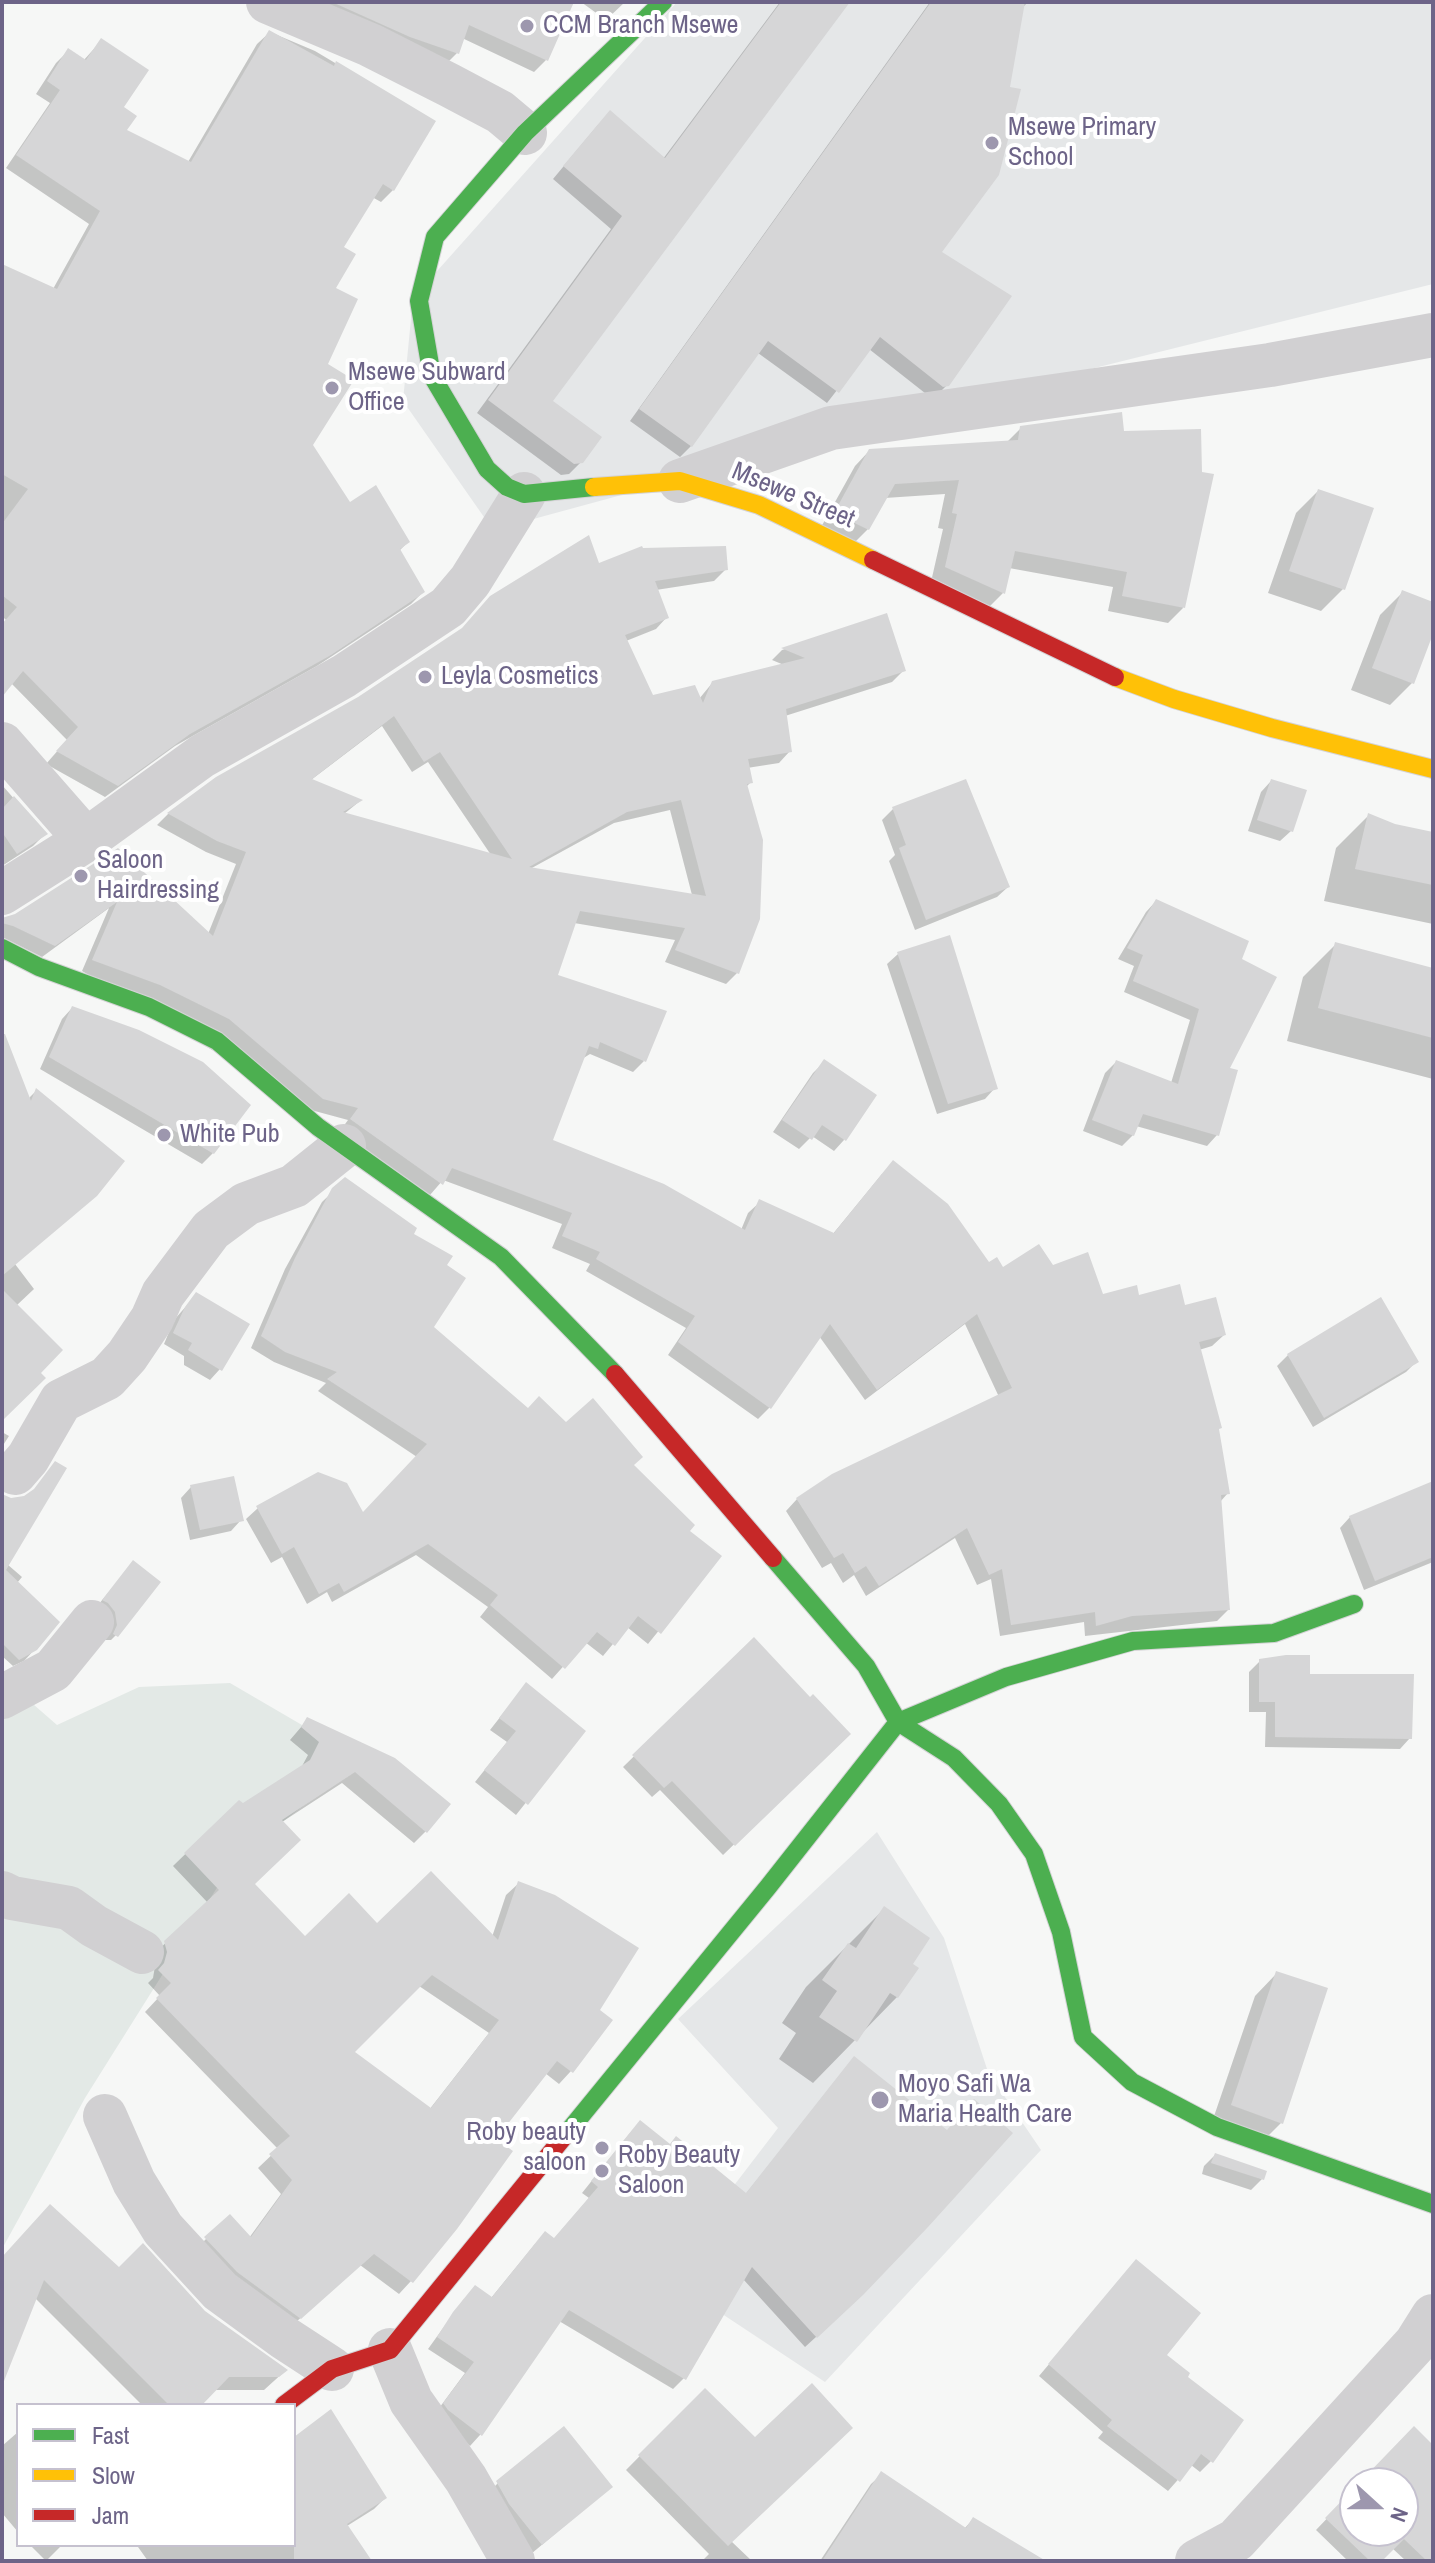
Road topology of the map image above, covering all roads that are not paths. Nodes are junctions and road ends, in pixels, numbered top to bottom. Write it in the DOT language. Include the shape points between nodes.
graph roads {
  1 [pos="268,2"];
  2 [pos="663,2"];
  3 [pos="525,133"];
  4 [pos="1433,335"];
  5 [pos="680,481"];
  6 [pos="524,494"];
  7 [pos="2,744"];
  8 [pos="1433,769"];
  9 [pos="86,840"];
  10 [pos="2,893"];
  11 [pos="2,948"];
  12 [pos="344,1146"];
  13 [pos="15,1473"];
  14 [pos="1354,1604"];
  15 [pos="92,1622"];
  16 [pos="2,1697"];
  17 [pos="898,1722"];
  18 [pos="2,1893"];
  19 [pos="142,1952"];
  20 [pos="105,2116"];
  21 [pos="1433,2204"];
  22 [pos="1433,2316"];
  23 [pos="390,2350"];
  24 [pos="332,2369"];
  25 [pos="287,2403"];
  26 [pos="513,2561"];
  27 [pos="1197,2561"];
  1 -- 3 [label="street" via="449,85 500,112"];
  2 -- 3 [label="street"];
  3 -- 6 [label="street" via="435,237 419,301 432,376 487,469"];
  4 -- 5 [label="street" via="1270,365 831,428"];
  5 -- 6 [label="street, Msewe Street"];
  5 -- 8 [label="street, Msewe Street" via="759,505 1118,678 1272,728"];
  6 -- 9 [label="street" via="448,607 344,676 202,756"];
  7 -- 9 [label="street"];
  9 -- 10 [label="street"];
  11 -- 12 [label="street" via="198,1030"];
  12 -- 13 [label="street" via="294,1186 255,1199 211,1230 163,1294 127,1356 107,1378 65,1397"];
  12 -- 17 [label="street" via="501,1257 571,1326 866,1666"];
  14 -- 17 [label="street" via="1274,1633 1133,1641 1006,1677"];
  15 -- 16 [label="street" via="53,1670"];
  17 -- 21 [label="street" via="954,1758 999,1804 1034,1854 1061,1932 1083,2037 1132,2082 1217,2127"];
  17 -- 23 [label="street"];
  18 -- 19 [label="street" via="69,1908"];
  20 -- 24 [label="street" via="134,2182 163,2229 220,2291"];
  22 -- 27 [label="street" via="1416,2343 1236,2540"];
  23 -- 24 [label="street"];
  23 -- 26 [label="street" via="411,2401 466,2479"];
  24 -- 25 [label="street"];
}
